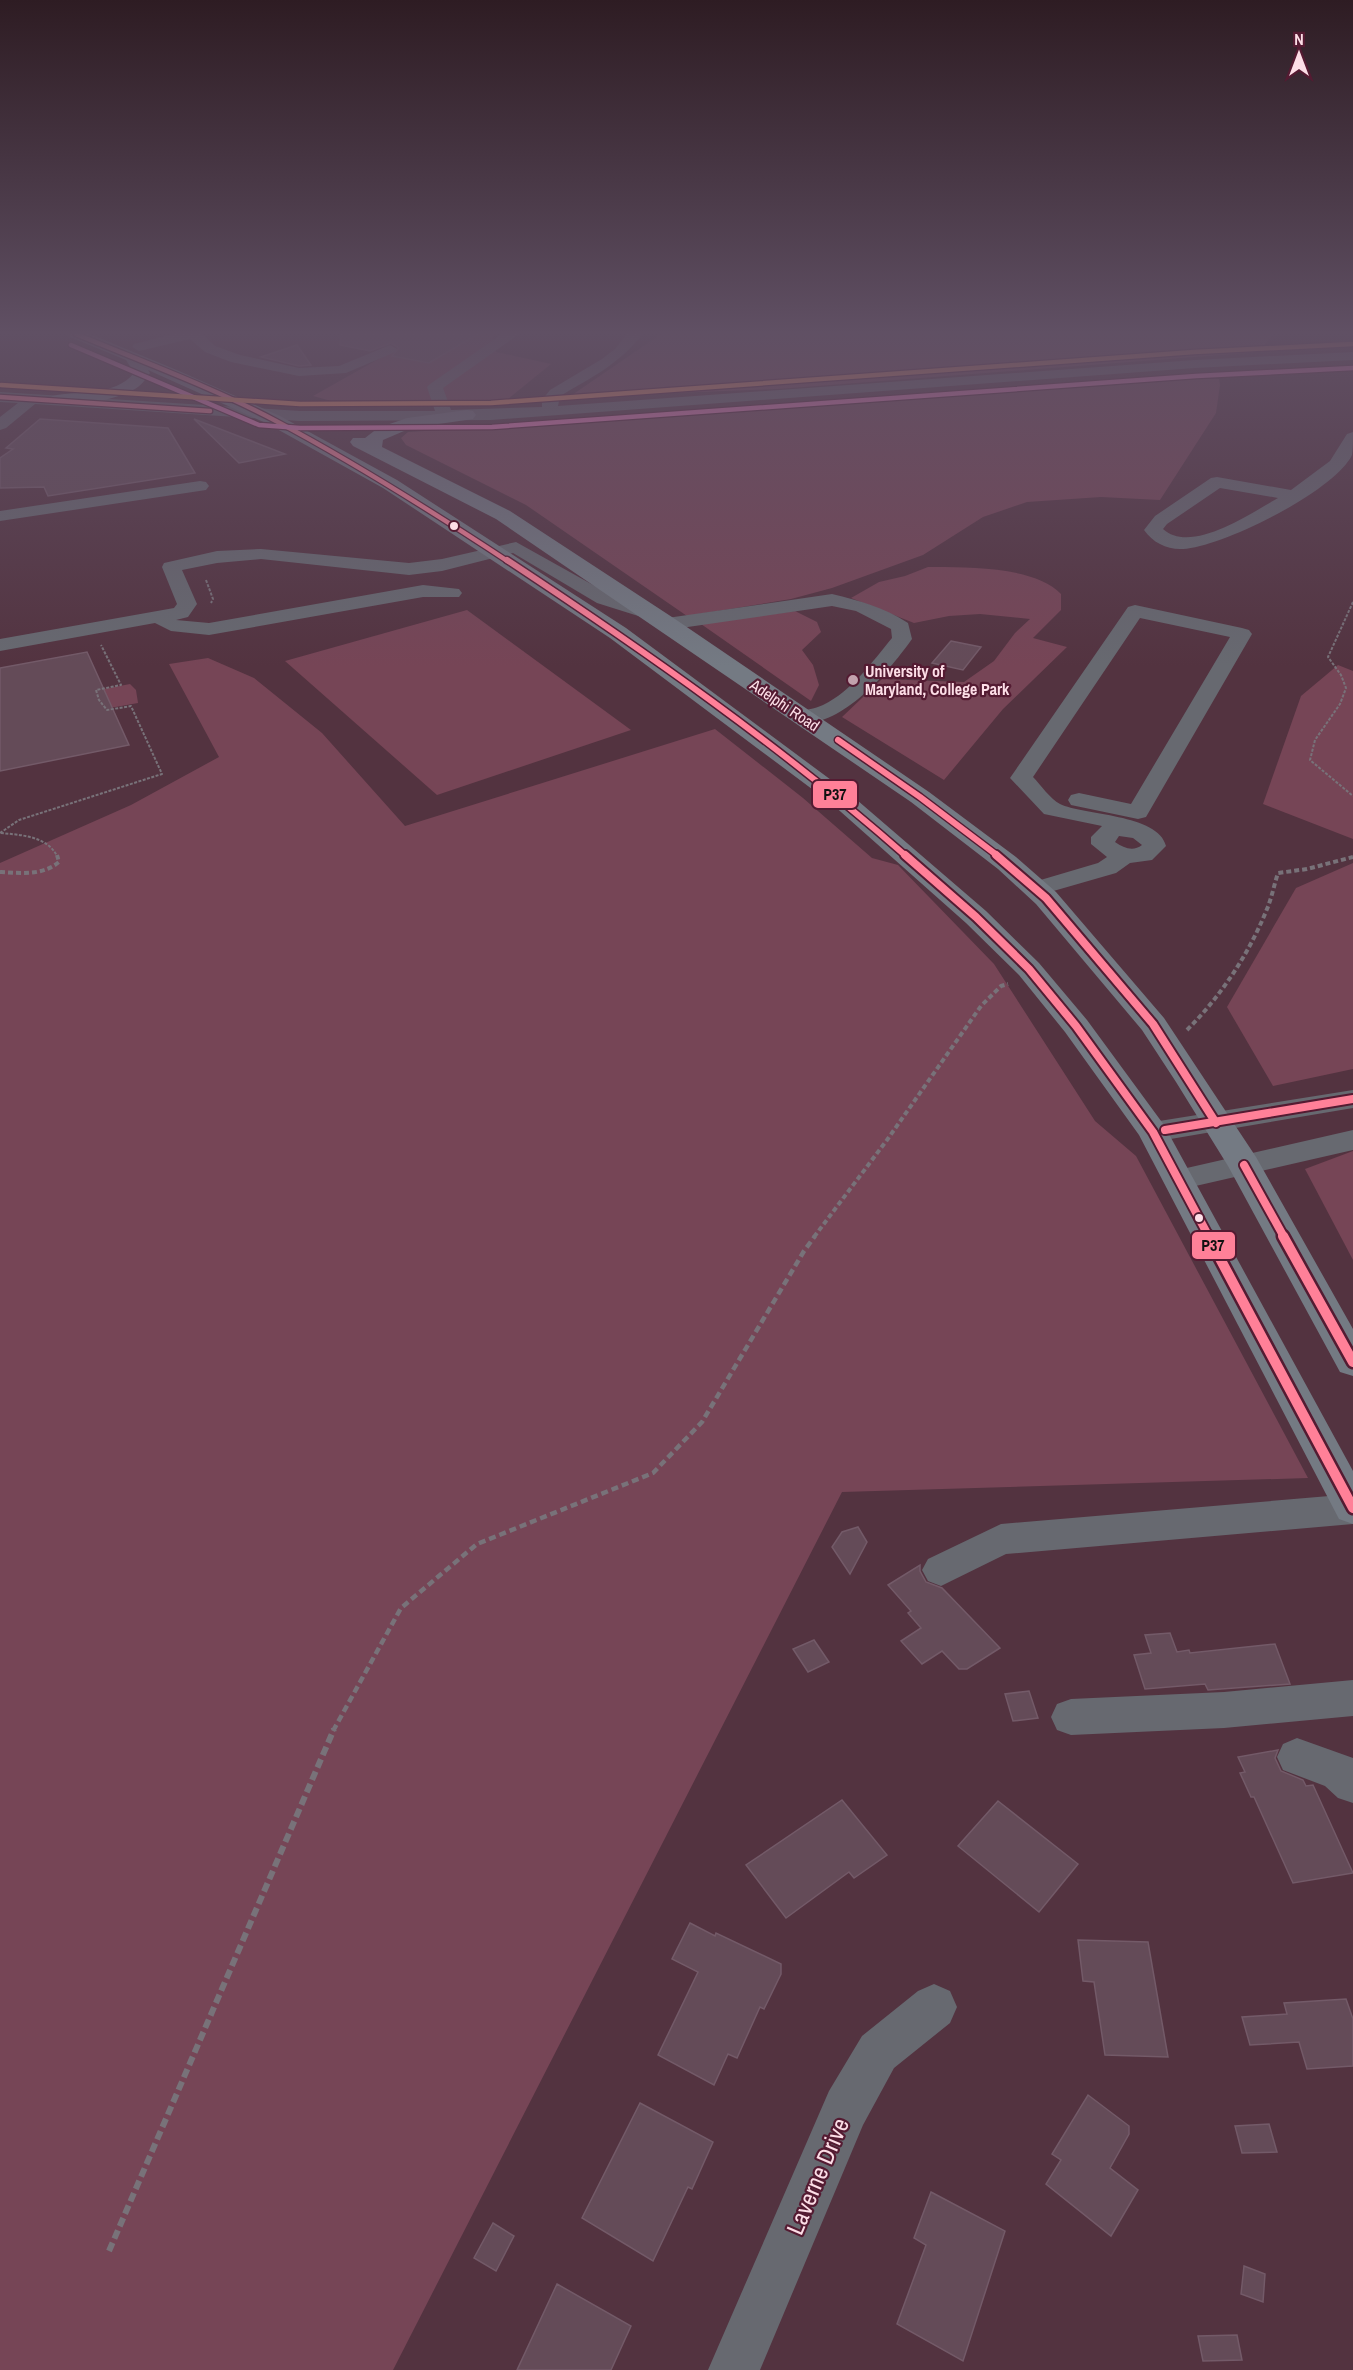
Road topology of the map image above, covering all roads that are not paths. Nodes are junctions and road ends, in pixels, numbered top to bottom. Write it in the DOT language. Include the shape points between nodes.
graph roads {
  1 [pos="318,445"];
  2 [pos="363,445"];
  3 [pos="373,445"];
  4 [pos="1350,445"];
  5 [pos="373,449"];
  6 [pos="200,486"];
  7 [pos="1294,496"];
  8 [pos="0,516"];
  9 [pos="494,552"];
  10 [pos="452,593"];
  11 [pos="158,617"];
  12 [pos="659,619"];
  13 [pos="0,645"];
  14 [pos="803,717"];
  15 [pos="1075,807"];
  16 [pos="1036,889"];
  17 [pos="1353,1099"];
  18 [pos="1216,1123"];
  19 [pos="1153,1132"];
  20 [pos="1353,1140"];
  21 [pos="1244,1165"];
  22 [pos="1178,1180"];
  23 [pos="1353,1362"];
  24 [pos="1353,1508"];
  25 [pos="941,1570"];
  26 [pos="1353,1698"];
  27 [pos="1071,1717"];
  28 [pos="1297,1757"];
  29 [pos="1353,1784"];
  30 [pos="934,2007"];
  31 [pos="735,2370"];
  1 -- 9 [label="main road, Adelphi Road" via="390,484"];
  2 -- 5 [label="main road, Adelphi Road"];
  3 -- 5 [label="main road"];
  4 -- 7 [label="street" via="1325,477"];
  5 -- 12 [label="main road, Adelphi Road" via="503,515"];
  6 -- 8 [label="street"];
  7 -- 7 [label="street" via="1216,482 1161,520 1153,530 1168,543 1183,546 1206,541"];
  9 -- 11 [label="street" via="409,569 261,554 217,557 171,567 188,604 181,613"];
  9 -- 12 [label="street" via="523,550 604,599"];
  9 -- 19 [label="main road, Adelphi Road" via="618,633 841,799 976,917 1034,975 1076,1026"];
  10 -- 11 [label="street" via="423,591 209,629 171,625"];
  11 -- 13 [label="street"];
  12 -- 14 [label="main road, Adelphi Road"];
  12 -- 14 [label="street" via="832,600 862,607 901,627 902,639 870,678 829,710"];
  14 -- 16 [label="main road, Adelphi Road" via="920,797"];
  15 -- 15 [label="street" via="1052,809 1021,778 1135,611 1242,634 1138,812"];
  15 -- 16 [label="street" via="1079,823 1120,831 1103,837 1103,843 1125,856 1107,868"];
  16 -- 18 [label="main road, Adelphi Road" via="1153,1024"];
  17 -- 18 [label="street"];
  18 -- 19 [label="street"];
  18 -- 21 [label="main road, Adelphi Road"];
  19 -- 22 [label="main road, Adelphi Road"];
  20 -- 21 [label="street"];
  21 -- 22 [label="street"];
  21 -- 23 [label="main road, Adelphi Road"];
  22 -- 24 [label="main road, Adelphi Road"];
  24 -- 25 [label="street" via="1001,1539"];
  26 -- 27 [label="street" via="1224,1710"];
  28 -- 29 [label="street" via="1339,1772"];
  30 -- 31 [label="street, Laverne Drive" via="878,2052 846,2108"];
}
